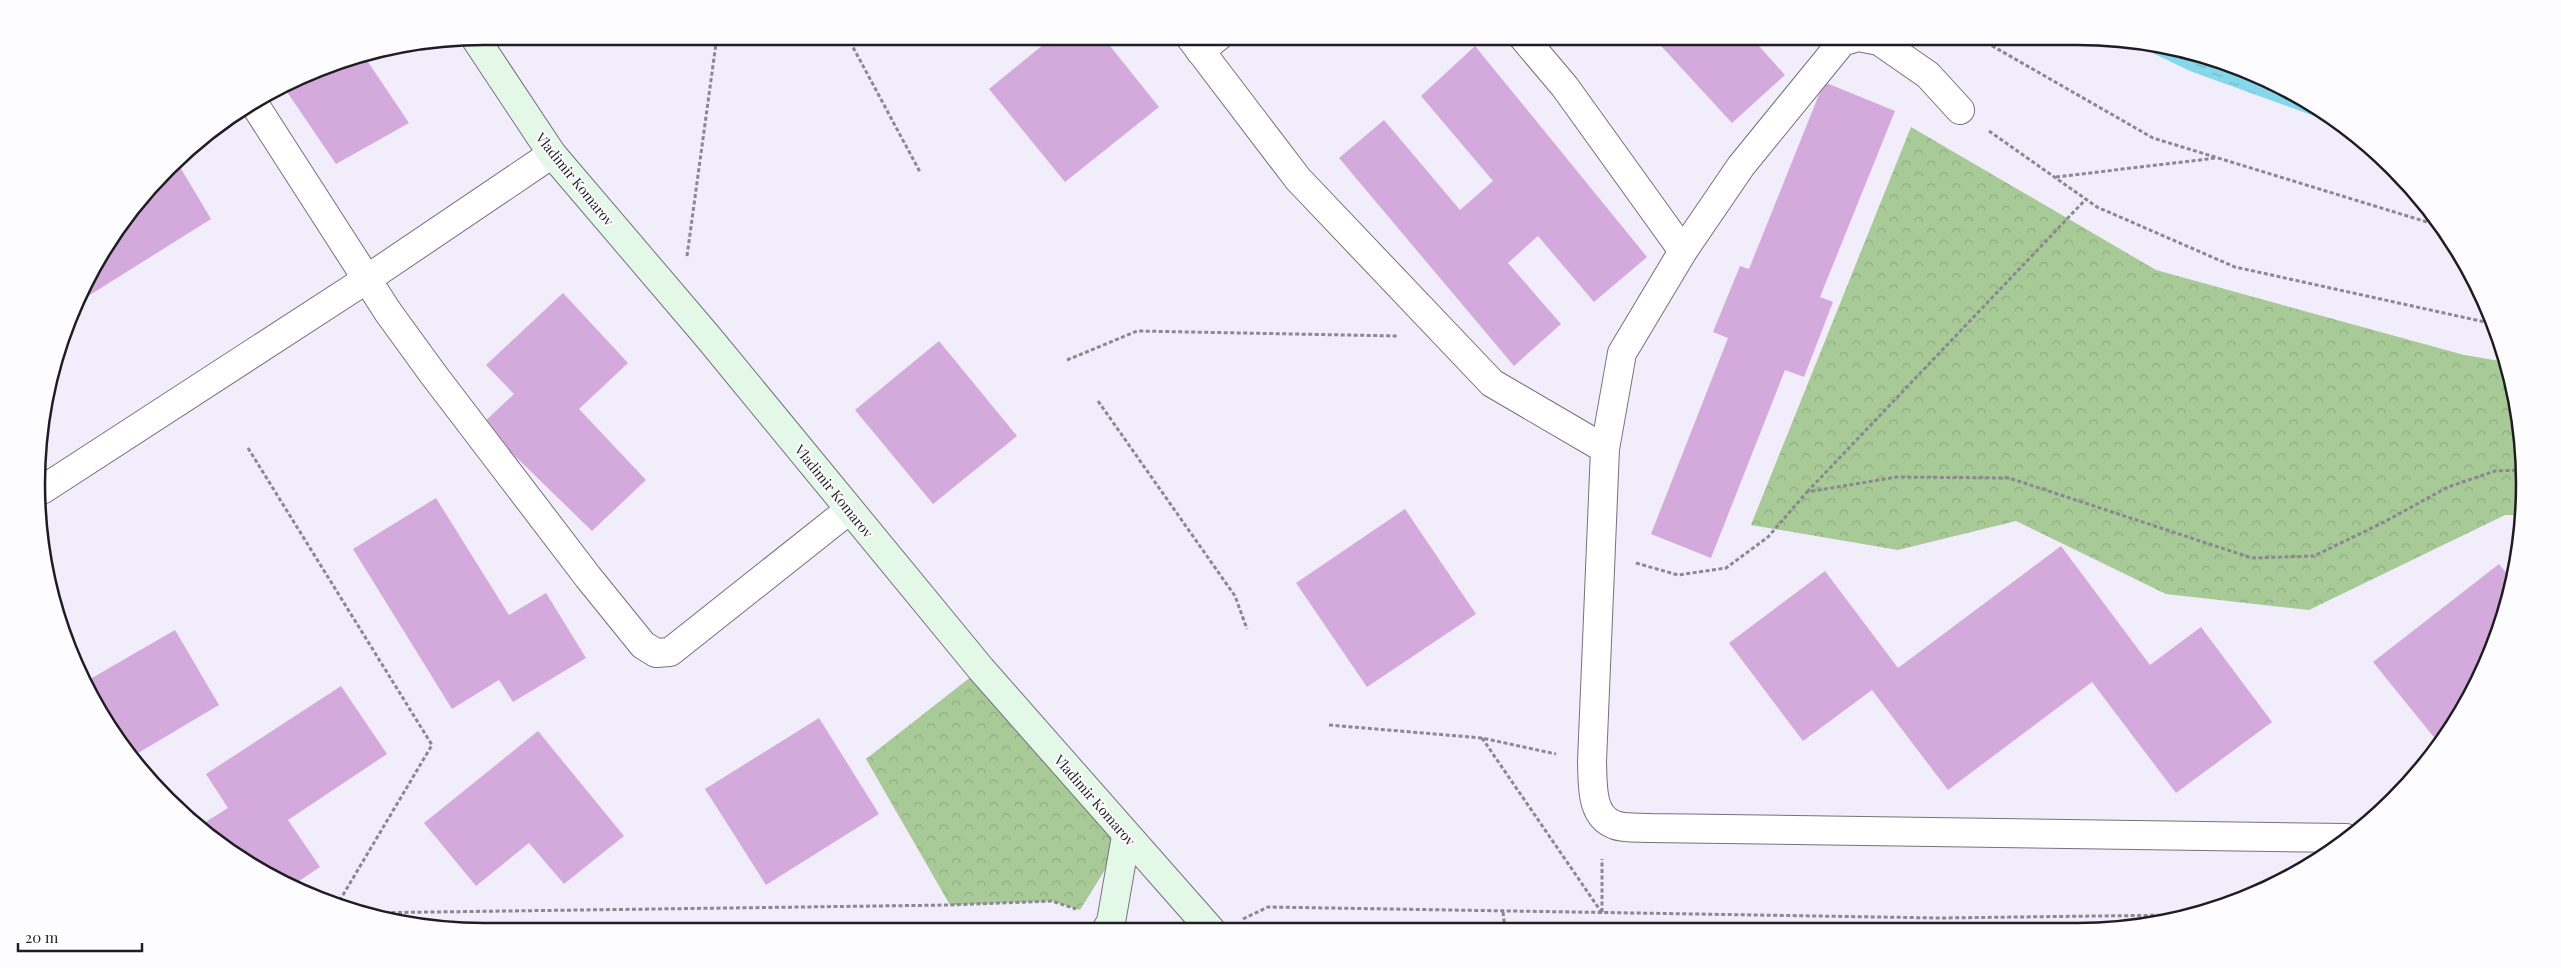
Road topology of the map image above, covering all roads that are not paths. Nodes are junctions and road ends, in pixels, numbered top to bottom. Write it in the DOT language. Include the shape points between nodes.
graph roads {
  1 [pos="480,45"];
  2 [pos="1206,45"];
  3 [pos="1530,45"];
  4 [pos="1840,45"];
  5 [pos="1885,45"];
  6 [pos="257,108"];
  7 [pos="1960,110"];
  8 [pos="552,154"];
  9 [pos="1683,251"];
  10 [pos="368,279"];
  11 [pos="1605,449"];
  12 [pos="45,488"];
  13 [pos="849,510"];
  14 [pos="1126,836"];
  15 [pos="2336,838"];
  16 [pos="1109,923"];
  17 [pos="1205,923"];
  1 -- 8 [label="street, Vladimir Komarov"];
  2 -- 11 [label="street" via="1298,179 1492,383"];
  3 -- 9 [label="street" via="1565,87"];
  4 -- 9 [label="street" via="1740,166"];
  5 -- 7 [label="street" via="1928,75"];
  6 -- 10 [label="street"];
  8 -- 10 [label="street"];
  8 -- 13 [label="street, Vladimir Komarov"];
  9 -- 11 [label="street" via="1622,353"];
  10 -- 12 [label="street"];
  10 -- 13 [label="street" via="388,312 582,569 643,645 656,653 670,652"];
  11 -- 15 [label="street" via="1592,762 1595,805 1602,816 1615,825"];
  13 -- 14 [label="street, Vladimir Komarov"];
  14 -- 16 [label="street"];
  14 -- 17 [label="street, Vladimir Komarov"];
}
